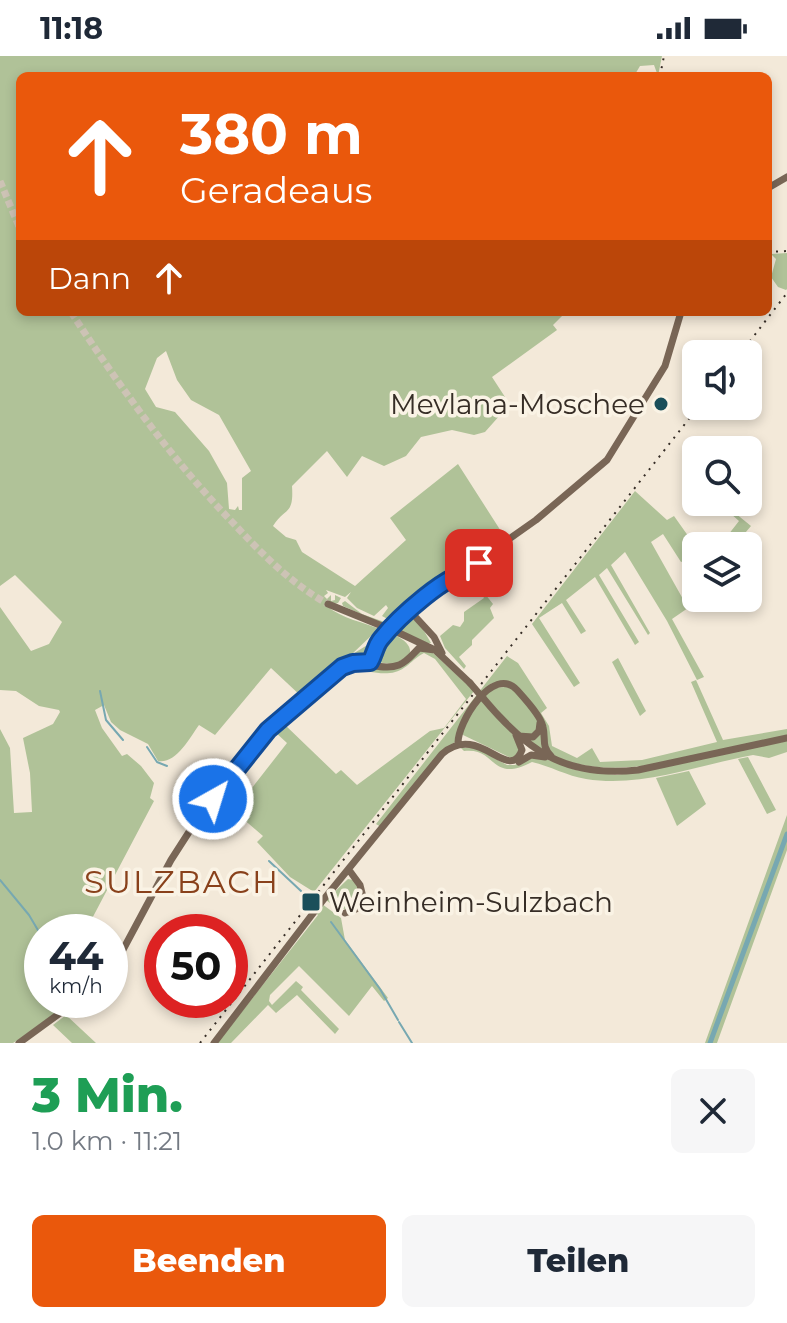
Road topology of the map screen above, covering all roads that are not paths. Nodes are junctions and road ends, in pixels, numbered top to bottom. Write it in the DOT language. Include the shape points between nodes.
graph roads {
  1 [pos="680,316"];
  2 [pos="328,604"];
  3 [pos="417,604"];
  4 [pos="410,611"];
  5 [pos="402,617"];
  6 [pos="417,619"];
  7 [pos="400,633"];
  8 [pos="431,634"];
  9 [pos="432,648"];
  10 [pos="443,655"];
  11 [pos="371,658"];
  12 [pos="409,659"];
  13 [pos="539,719"];
  14 [pos="516,735"];
  15 [pos="459,736"];
  16 [pos="787,738"];
  17 [pos="554,760"];
  18 [pos="352,876"];
  19 [pos="345,913"];
  20 [pos="128,940"];
  21 [pos="54,1018"];
  22 [pos="19,1043"];
  23 [pos="214,1043"];
  1 -- 3 [label="main road" via="665,366 613,453 477,566"];
  2 -- 7 [label="main road, bridge"];
  3 -- 4 [label="main road"];
  3 -- 6 [label="main road"];
  4 -- 5 [label="main road"];
  4 -- 6 [label="main road"];
  5 -- 6 [label="main road"];
  5 -- 11 [label="main road"];
  6 -- 8 [label="main road"];
  7 -- 9 [label="main road"];
  7 -- 12 [label="main road" via="411,646"];
  8 -- 9 [label="main road"];
  8 -- 10 [label="main road"];
  9 -- 10 [label="main road"];
  9 -- 12 [label="main road" via="419,648"];
  10 -- 14 [label="main road, bridge"];
  11 -- 12 [label="main road" via="380,666"];
  11 -- 20 [label="main road" via="342,667 258,741 194,823"];
  13 -- 14 [label="main road" via="535,736"];
  13 -- 15 [label="main road" via="519,694 505,684 496,685 462,722"];
  13 -- 17 [label="main road" via="545,749"];
  14 -- 15 [label="main road" via="522,750 513,761"];
  14 -- 17 [label="main road"];
  15 -- 17 [label="main road" via="508,764 531,755"];
  15 -- 18 [label="main road"];
  16 -- 17 [label="main road" via="626,771 588,770"];
  18 -- 19 [label="main road" via="363,892 360,904"];
  18 -- 23 [label="main road" via="341,880"];
  21 -- 22 [label="main road"];
}
